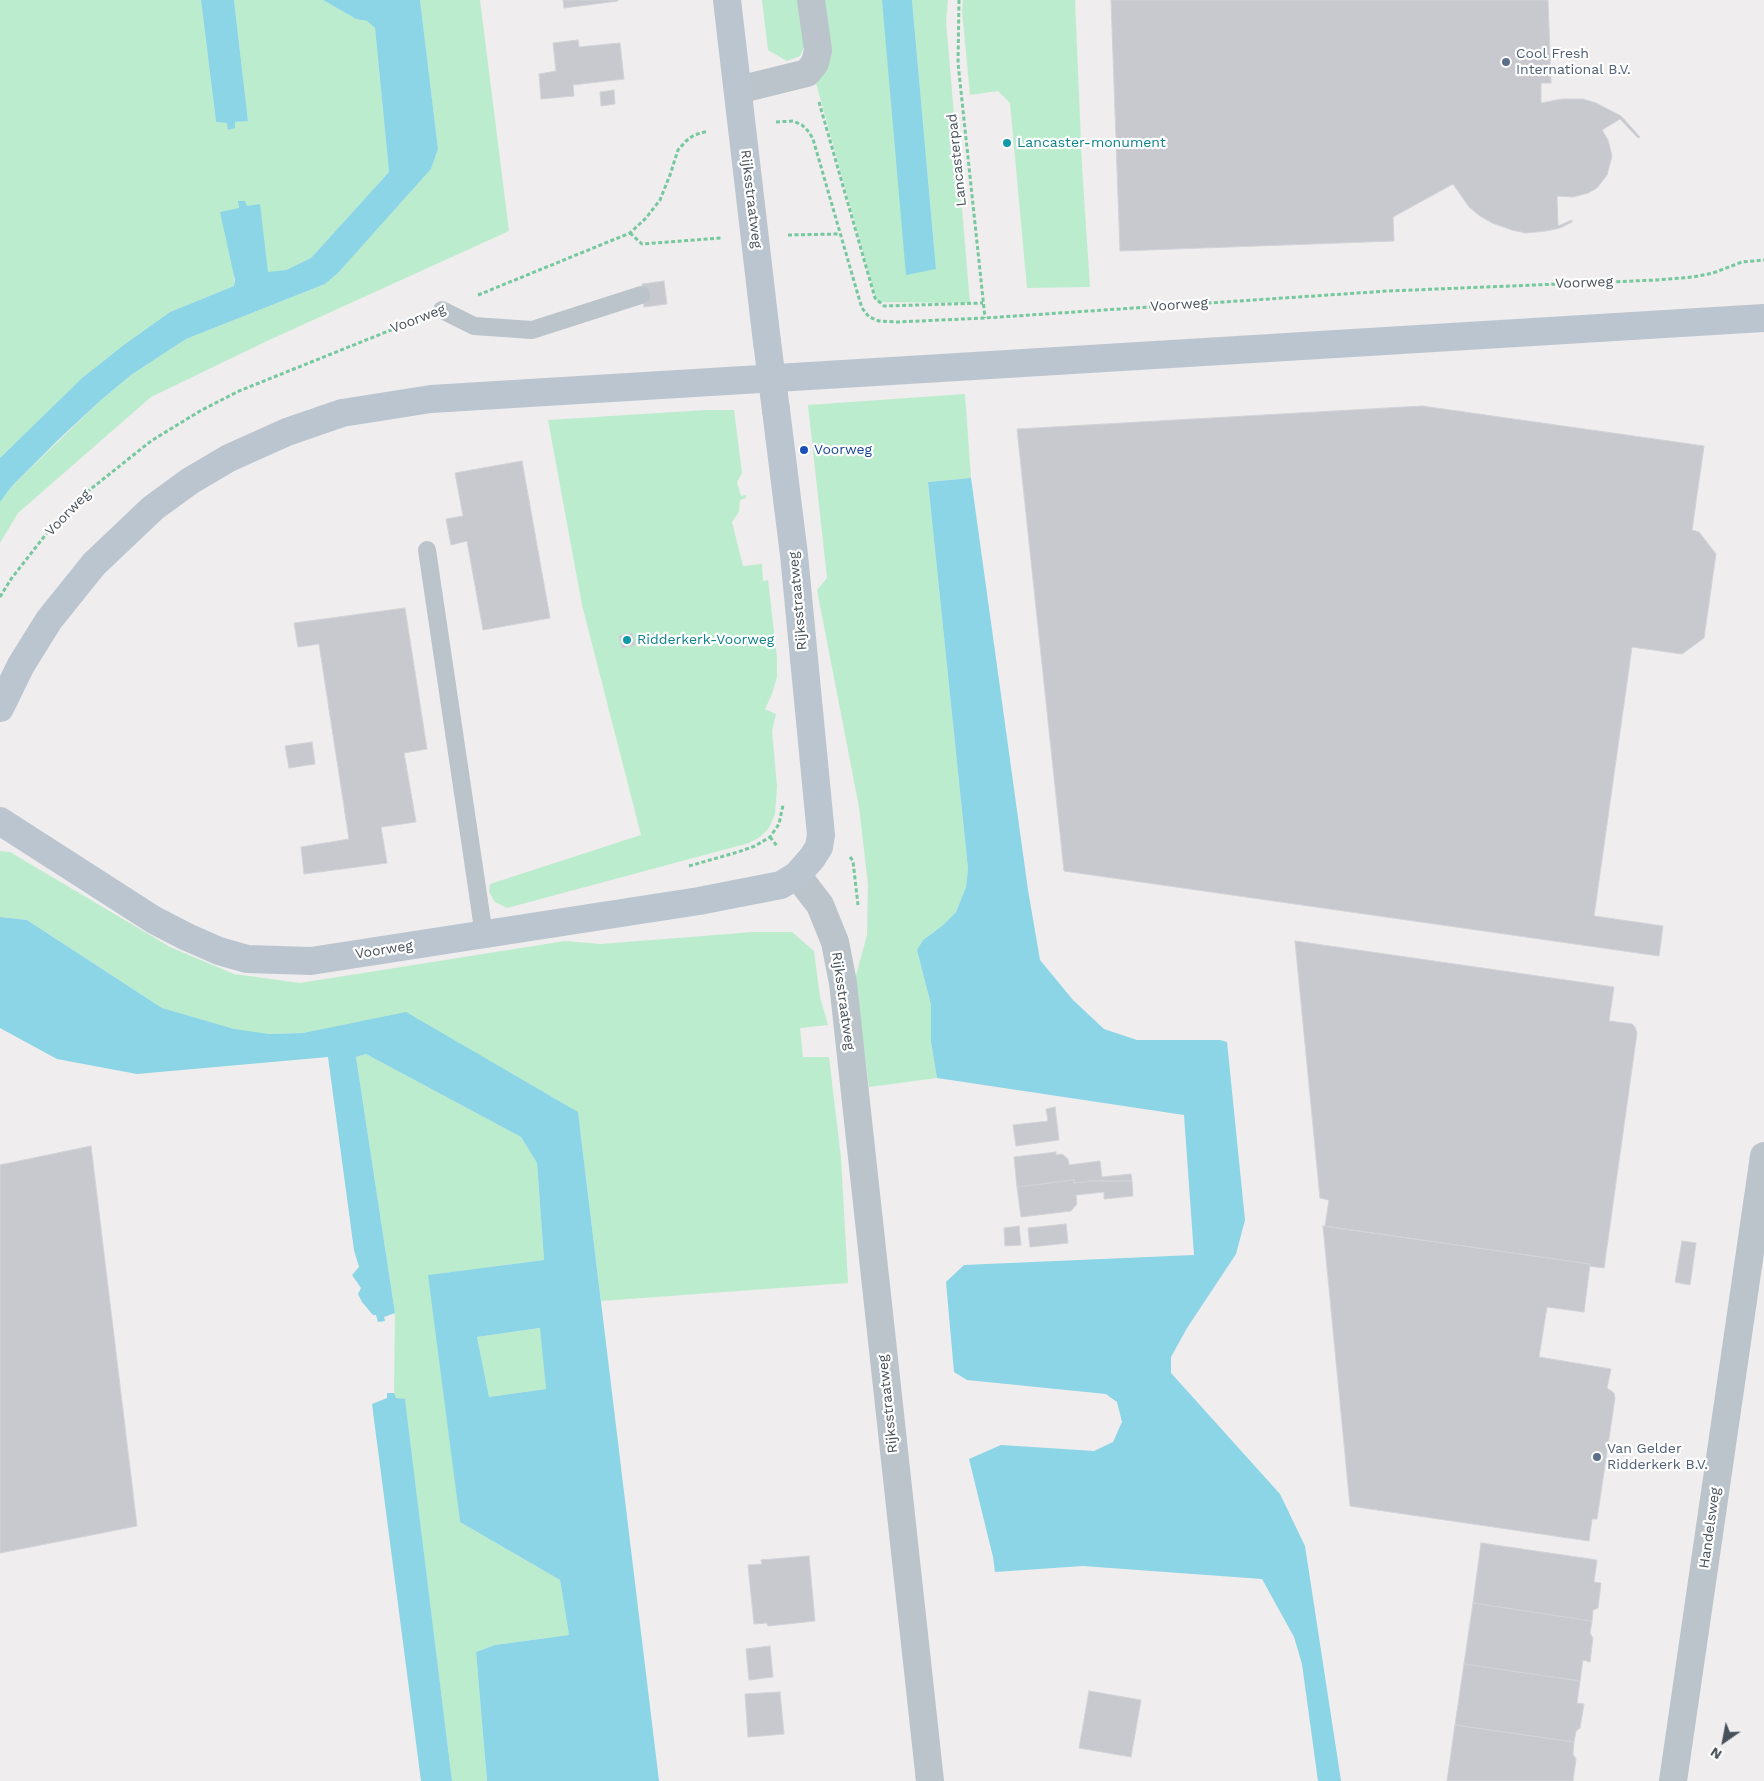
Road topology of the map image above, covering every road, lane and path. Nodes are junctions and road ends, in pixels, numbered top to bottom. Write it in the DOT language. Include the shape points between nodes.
graph roads {
  1 [pos="727,0"];
  2 [pos="811,0"];
  3 [pos="959,0"];
  4 [pos="810,70"];
  5 [pos="738,90"];
  6 [pos="742,127"];
  7 [pos="630,232"];
  8 [pos="839,234"];
  9 [pos="799,235"];
  10 [pos="704,240"];
  11 [pos="1764,260"];
  12 [pos="640,295"];
  13 [pos="983,304"];
  14 [pos="442,310"];
  15 [pos="985,318"];
  16 [pos="1764,318"];
  17 [pos="426,550"];
  18 [pos="0,597"];
  19 [pos="0,708"];
  20 [pos="0,821"];
  21 [pos="797,875"];
  22 [pos="484,935"];
  23 [pos="1764,1156"];
  24 [pos="930,1781"];
  25 [pos="1673,1781"];
  1 -- 5 [label="street, Rijksstraatweg"];
  2 -- 4 [label="street" via="818,50"];
  3 -- 13 [label="path, Lancasterpad" via="958,63"];
  4 -- 5 [label="street" via="798,76"];
  4 -- 13 [label="path" via="875,298 884,306"];
  5 -- 6 [label="street, Rijksstraatweg"];
  6 -- 7 [label="path, Voorweg" via="704,132 686,140 678,150 660,200"];
  6 -- 8 [label="path, Voorweg" via="793,121 809,132"];
  6 -- 21 [label="street, Rijksstraatweg, bridge" via="794,555 821,836 812,858"];
  7 -- 10 [label="path" via="642,244"];
  7 -- 14 [label="path, Voorweg"];
  8 -- 9 [label="path"];
  8 -- 15 [label="path, Voorweg" via="862,308 869,317 898,322"];
  11 -- 15 [label="path, Voorweg" via="1742,262 1693,277 1657,280 1388,291"];
  12 -- 14 [label="lane" via="532,330 474,326"];
  13 -- 15 [label="path, Lancasterpad"];
  14 -- 18 [label="path, Voorweg" via="239,391 151,441 87,492 54,526 11,578"];
  16 -- 19 [label="street" via="431,399 342,414 287,432 229,458 153,508 94,564 49,620 21,665"];
  17 -- 22 [label="lane"];
  20 -- 22 [label="street, Voorweg" via="154,920 219,951 247,959 311,961"];
  21 -- 22 [label="street, Voorweg" via="781,885 759,890"];
  21 -- 24 [label="street, Rijksstraatweg" via="820,905 835,942 843,983"];
  23 -- 25 [label="street, Handelsweg"];
}
